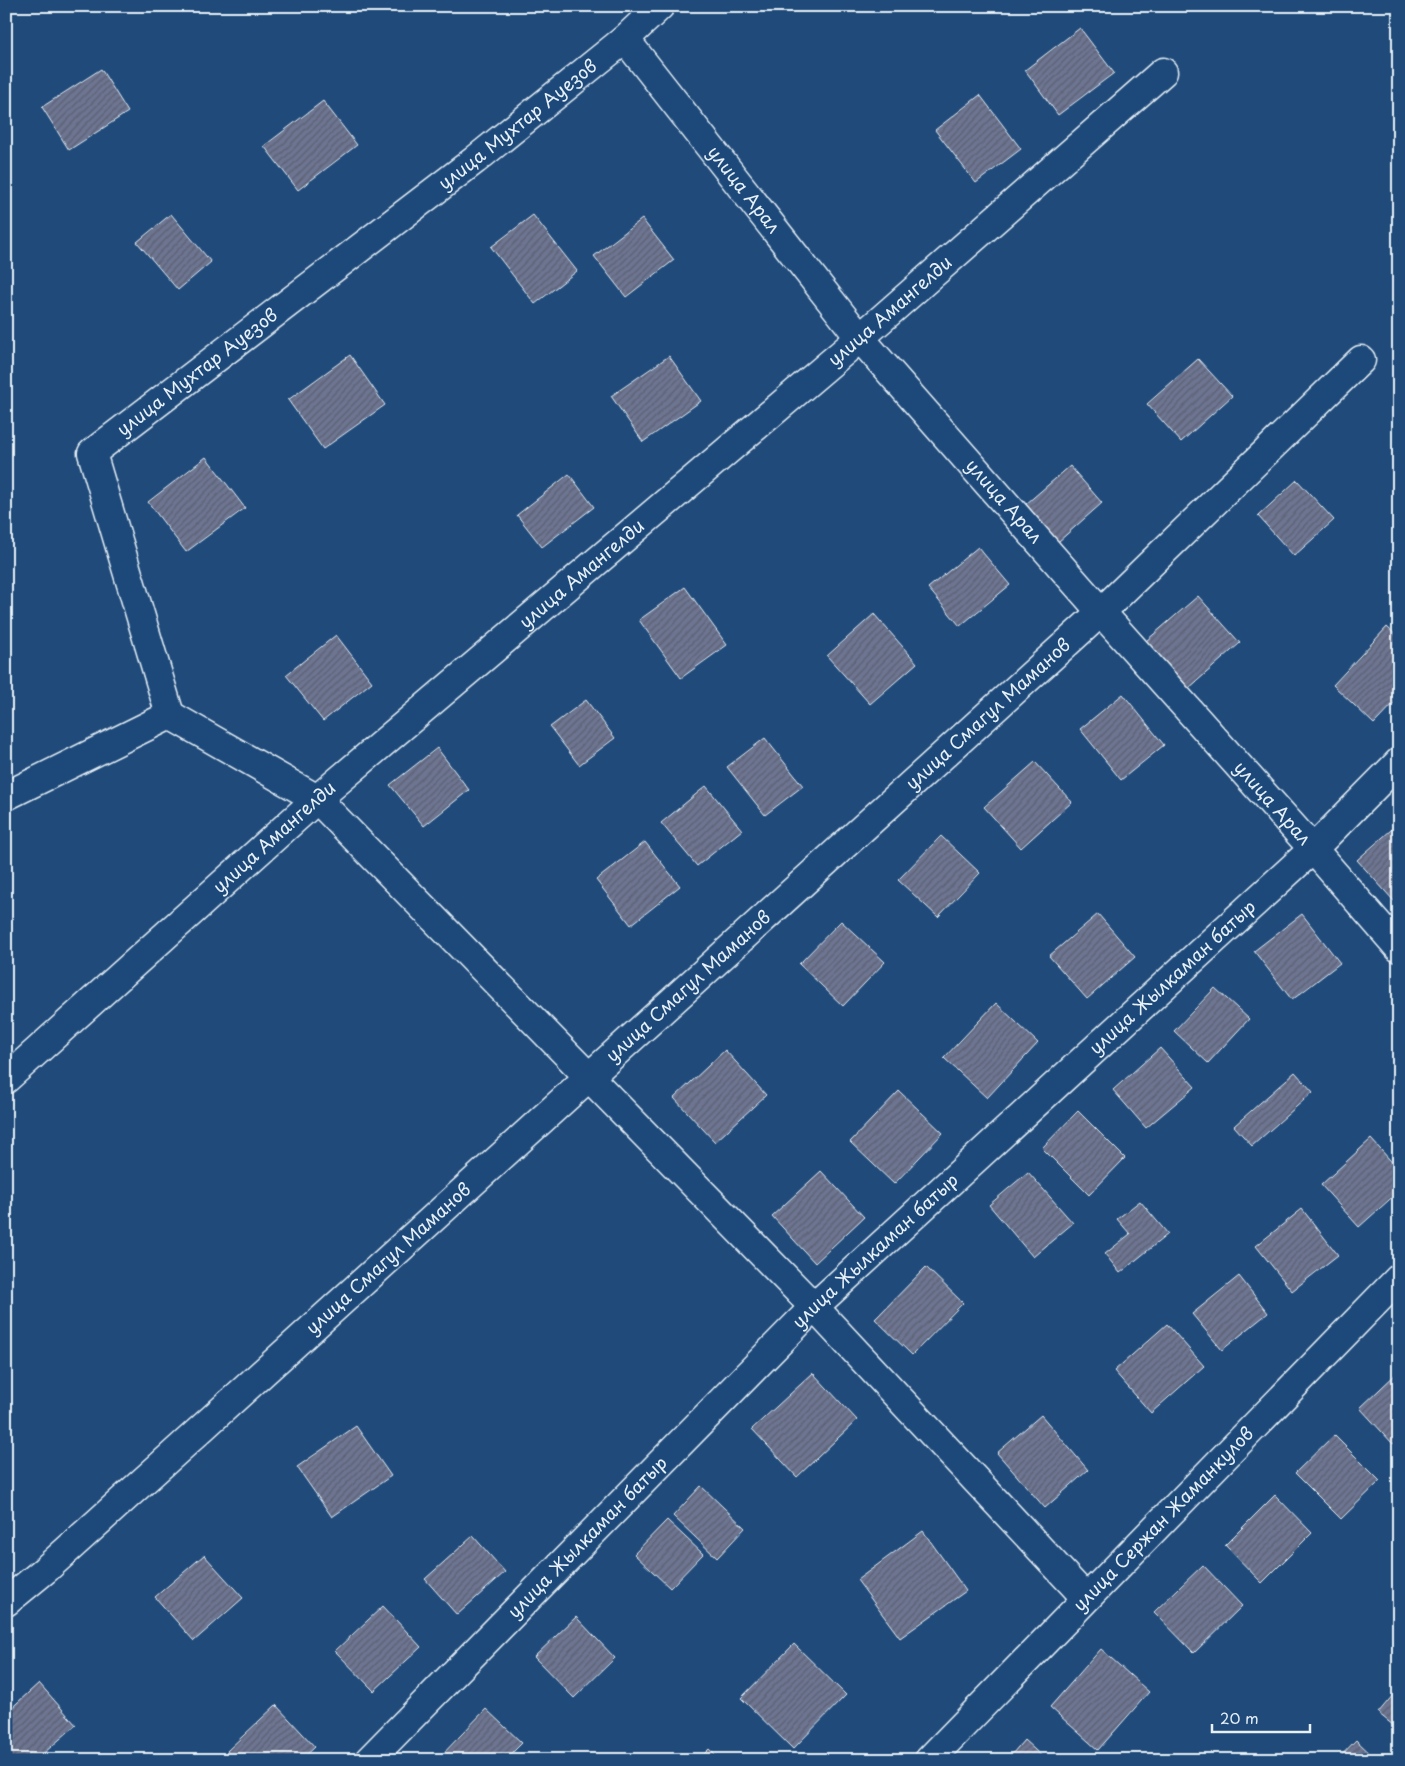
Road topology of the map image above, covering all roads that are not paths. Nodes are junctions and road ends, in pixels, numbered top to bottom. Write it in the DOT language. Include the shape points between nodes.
graph roads {
  1 [pos="660,6"];
  2 [pos="625,39"];
  3 [pos="1163,72"];
  4 [pos="860,338"];
  5 [pos="1361,360"];
  6 [pos="1101,612"];
  7 [pos="170,715"];
  8 [pos="1399,762"];
  9 [pos="6,796"];
  10 [pos="317,799"];
  11 [pos="1313,849"];
  12 [pos="1399,948"];
  13 [pos="589,1076"];
  14 [pos="6,1079"];
  15 [pos="1399,1278"];
  16 [pos="814,1307"];
  17 [pos="1086,1598"];
  18 [pos="6,1602"];
  19 [pos="368,1760"];
  20 [pos="929,1760"];
  1 -- 2 [label="street, улица Мухтар Ауезов"];
  2 -- 4 [label="street, улица Арал"];
  2 -- 7 [label="street, улица Мухтар Ауезов" via="475,160 92,453"];
  3 -- 4 [label="street, улица Амангелди"];
  4 -- 6 [label="street, улица Арал"];
  4 -- 10 [label="street, улица Амангелди"];
  5 -- 6 [label="street, улица Смагул Маманов"];
  6 -- 11 [label="street, улица Арал"];
  6 -- 13 [label="street, улица Смагул Маманов"];
  7 -- 9 [label="street"];
  7 -- 10 [label="street"];
  8 -- 11 [label="street, улица Жылкаман батыр"];
  10 -- 13 [label="street"];
  10 -- 14 [label="street, улица Амангелди"];
  11 -- 12 [label="street, улица Арал"];
  11 -- 16 [label="street, улица Жылкаман батыр"];
  13 -- 16 [label="street"];
  13 -- 18 [label="street, улица Смагул Маманов"];
  15 -- 17 [label="street, улица Сержан Жаманкулов"];
  16 -- 17 [label="street"];
  16 -- 19 [label="street, улица Жылкаман батыр"];
  17 -- 20 [label="street, улица Сержан Жаманкулов"];
}
